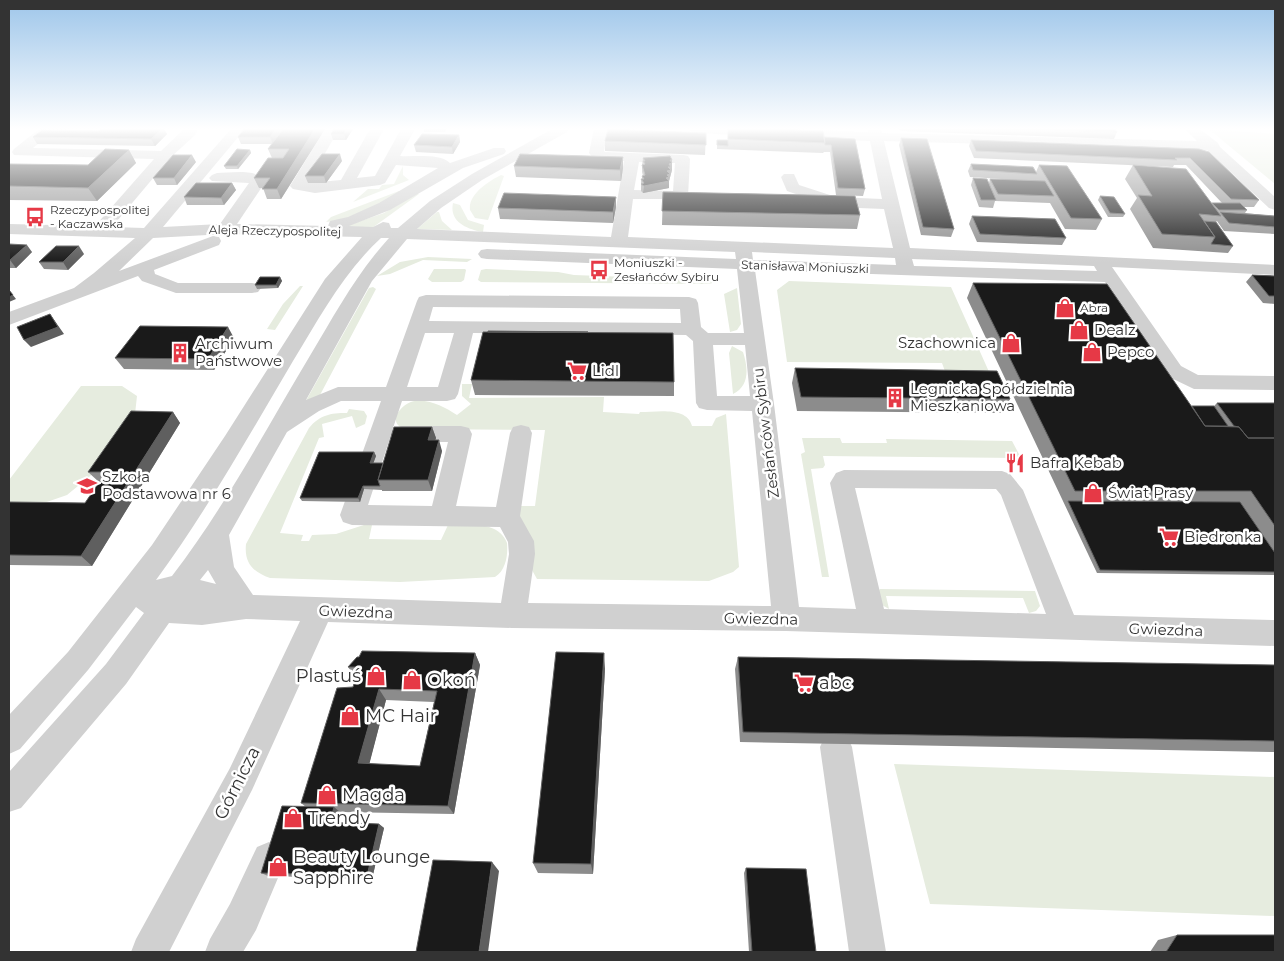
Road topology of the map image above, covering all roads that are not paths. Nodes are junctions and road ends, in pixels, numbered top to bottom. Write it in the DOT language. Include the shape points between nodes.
graph roads {
  1 [pos="149,174"];
  2 [pos="200,174"];
  3 [pos="305,174"];
  4 [pos="352,174"];
  5 [pos="384,174"];
  6 [pos="441,174"];
  7 [pos="461,174"];
  8 [pos="483,174"];
  9 [pos="629,174"];
  10 [pos="682,174"];
  11 [pos="885,174"];
  12 [pos="1242,174"];
  13 [pos="789,177"];
  14 [pos="217,178"];
  15 [pos="346,184"];
  16 [pos="626,194"];
  17 [pos="892,204"];
  18 [pos="1275,206"];
  19 [pos="446,212"];
  20 [pos="9,229"];
  21 [pos="225,229"];
  22 [pos="313,230"];
  23 [pos="100,231"];
  24 [pos="149,233"];
  25 [pos="376,233"];
  26 [pos="213,241"];
  27 [pos="619,242"];
  28 [pos="398,245"];
  29 [pos="471,245"];
  30 [pos="360,248"];
  31 [pos="902,254"];
  32 [pos="744,256"];
  33 [pos="144,268"];
  34 [pos="1104,269"];
  35 [pos="1275,270"];
  36 [pos="906,271"];
  37 [pos="252,288"];
  38 [pos="77,294"];
  39 [pos="9,319"];
  40 [pos="416,327"];
  41 [pos="465,328"];
  42 [pos="697,334"];
  43 [pos="755,339"];
  44 [pos="1275,383"];
  45 [pos="394,394"];
  46 [pos="763,404"];
  47 [pos="279,428"];
  48 [pos="380,433"];
  49 [pos="521,433"];
  50 [pos="442,516"];
  51 [pos="507,516"];
  52 [pos="216,535"];
  53 [pos="133,590"];
  54 [pos="172,599"];
  55 [pos="246,607"];
  56 [pos="319,611"];
  57 [pos="512,616"];
  58 [pos="786,619"];
  59 [pos="873,622"];
  60 [pos="1064,627"];
  61 [pos="1275,633"];
  62 [pos="9,738"];
  63 [pos="836,747"];
  64 [pos="9,796"];
  65 [pos="269,859"];
  66 [pos="149,952"];
  67 [pos="223,952"];
  68 [pos="868,952"];
  1 -- 23 [label="street"];
  2 -- 24 [label="street"];
  3 -- 15 [label="street" via="298,186 315,188"];
  4 -- 15 [label="street"];
  5 -- 15 [label="street" via="380,180"];
  6 -- 22 [label="street" via="373,214"];
  7 -- 25 [label="street"];
  8 -- 19 [label="street"];
  9 -- 16 [label="street"];
  10 -- 16 [label="street" via="680,196"];
  11 -- 17 [label="street"];
  12 -- 18 [label="street"];
  13 -- 17 [label="street" via="792,188 827,201"];
  14 -- 21 [label="street" via="258,180"];
  16 -- 27 [label="street"];
  17 -- 31 [label="street"];
  19 -- 28 [label="street"];
  19 -- 29 [label="street"];
  20 -- 23 [label="street, Aleja Rzeczypospolitej"];
  21 -- 22 [label="street, Aleja Rzeczypospolitej"];
  21 -- 24 [label="street, Aleja Rzeczypospolitej"];
  22 -- 25 [label="street, Aleja Rzeczypospolitej"];
  23 -- 24 [label="street, Aleja Rzeczypospolitej"];
  24 -- 26 [label="street, Aleja Rzeczypospolitej"];
  24 -- 38 [label="street" via="114,267"];
  25 -- 28 [label="street, Aleja Rzeczypospolitej"];
  25 -- 30 [label="street"];
  26 -- 30 [label="street, Aleja Rzeczypospolitej"];
  26 -- 33 [label="street"];
  27 -- 29 [label="street, Stanisława Moniuszki"];
  27 -- 32 [label="street, Stanisława Moniuszki"];
  28 -- 29 [label="street, Stanisława Moniuszki"];
  28 -- 30 [label="street, Aleja Rzeczypospolitej"];
  28 -- 47 [label="street" via="364,280"];
  29 -- 32 [label="street, Stanisława Moniuszki"];
  30 -- 53 [label="street" via="334,279 200,495"];
  31 -- 32 [label="street, Stanisława Moniuszki"];
  31 -- 34 [label="street, Stanisława Moniuszki"];
  31 -- 36 [label="street"];
  32 -- 36 [label="street, Stanisława Moniuszki"];
  32 -- 43 [label="street, Zesłańców Sybiru"];
  33 -- 37 [label="street" via="148,277 176,288"];
  33 -- 38 [label="street"];
  34 -- 35 [label="street, Stanisława Moniuszki" via="1165,275 1222,269"];
  34 -- 36 [label="street, Stanisława Moniuszki"];
  34 -- 44 [label="street" via="1174,371 1194,382"];
  38 -- 39 [label="street"];
  40 -- 41 [label="street"];
  40 -- 42 [label="street" via="426,302 689,303"];
  40 -- 45 [label="street"];
  41 -- 42 [label="street"];
  41 -- 45 [label="street" via="447,394"];
  42 -- 43 [label="street"];
  42 -- 46 [label="street" via="707,403"];
  43 -- 46 [label="street, Zesłańców Sybiru"];
  45 -- 47 [label="street" via="334,395"];
  45 -- 48 [label="street"];
  46 -- 58 [label="street, Zesłańców Sybiru" via="784,575"];
  47 -- 52 [label="street"];
  48 -- 50 [label="street" via="461,434"];
  48 -- 50 [label="street" via="352,516"];
  49 -- 51 [label="street"];
  50 -- 51 [label="street"];
  51 -- 57 [label="street" via="522,541"];
  52 -- 54 [label="street"];
  52 -- 55 [label="street" via="221,570"];
  53 -- 54 [label="street"];
  53 -- 62 [label="street" via="78,661"];
  54 -- 55 [label="street, Gwiezdna" via="202,613"];
  54 -- 64 [label="street" via="116,674"];
  55 -- 56 [label="street, Gwiezdna"];
  56 -- 57 [label="street, Gwiezdna"];
  56 -- 66 [label="street, Górnicza" via="241,779"];
  57 -- 58 [label="street, Gwiezdna"];
  58 -- 59 [label="street, Gwiezdna"];
  59 -- 60 [label="street, Gwiezdna"];
  59 -- 60 [label="street" via="842,483 844,478 1002,480 1011,490"];
  60 -- 61 [label="street, Gwiezdna"];
  63 -- 68 [label="street"];
  65 -- 67 [label="street"];
}
